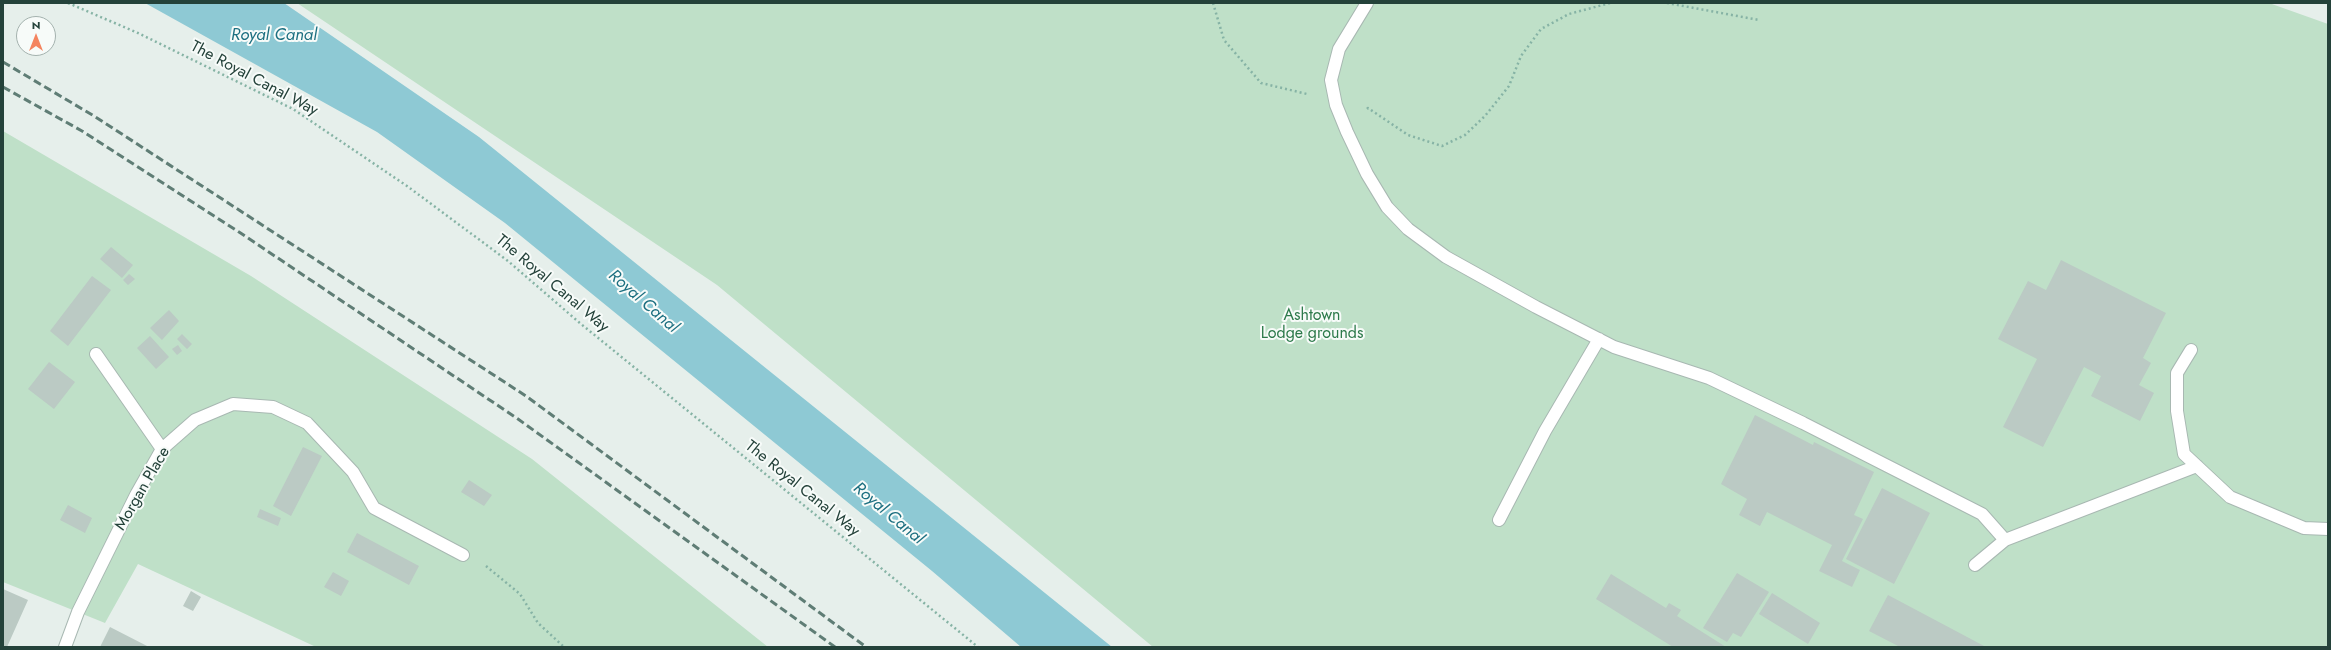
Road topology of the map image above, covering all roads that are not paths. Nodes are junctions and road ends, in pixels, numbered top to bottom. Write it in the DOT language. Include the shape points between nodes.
graph roads {
  1 [pos="1367,3"];
  2 [pos="1600,339"];
  3 [pos="2191,350"];
  4 [pos="96,354"];
  5 [pos="162,449"];
  6 [pos="2197,466"];
  7 [pos="1499,520"];
  8 [pos="2328,528"];
  9 [pos="2004,540"];
  10 [pos="464,555"];
  11 [pos="1975,565"];
  12 [pos="65,647"];
  1 -- 2 [label="street" via="1338,49 1331,80 1347,132 1367,174 1387,207 1408,229 1446,257"];
  2 -- 7 [label="street" via="1545,431"];
  2 -- 9 [label="street" via="1614,347 1709,378 1803,423 1982,514"];
  3 -- 6 [label="street" via="2177,373 2177,410 2184,454"];
  4 -- 5 [label="street"];
  5 -- 10 [label="street, Morgan Place" via="195,420 233,404 273,407 307,423 353,472 374,508"];
  5 -- 12 [label="street, Morgan Place" via="136,495 78,612"];
  6 -- 8 [label="street" via="2230,497 2304,528"];
  6 -- 9 [label="street"];
  9 -- 11 [label="street"];
}
